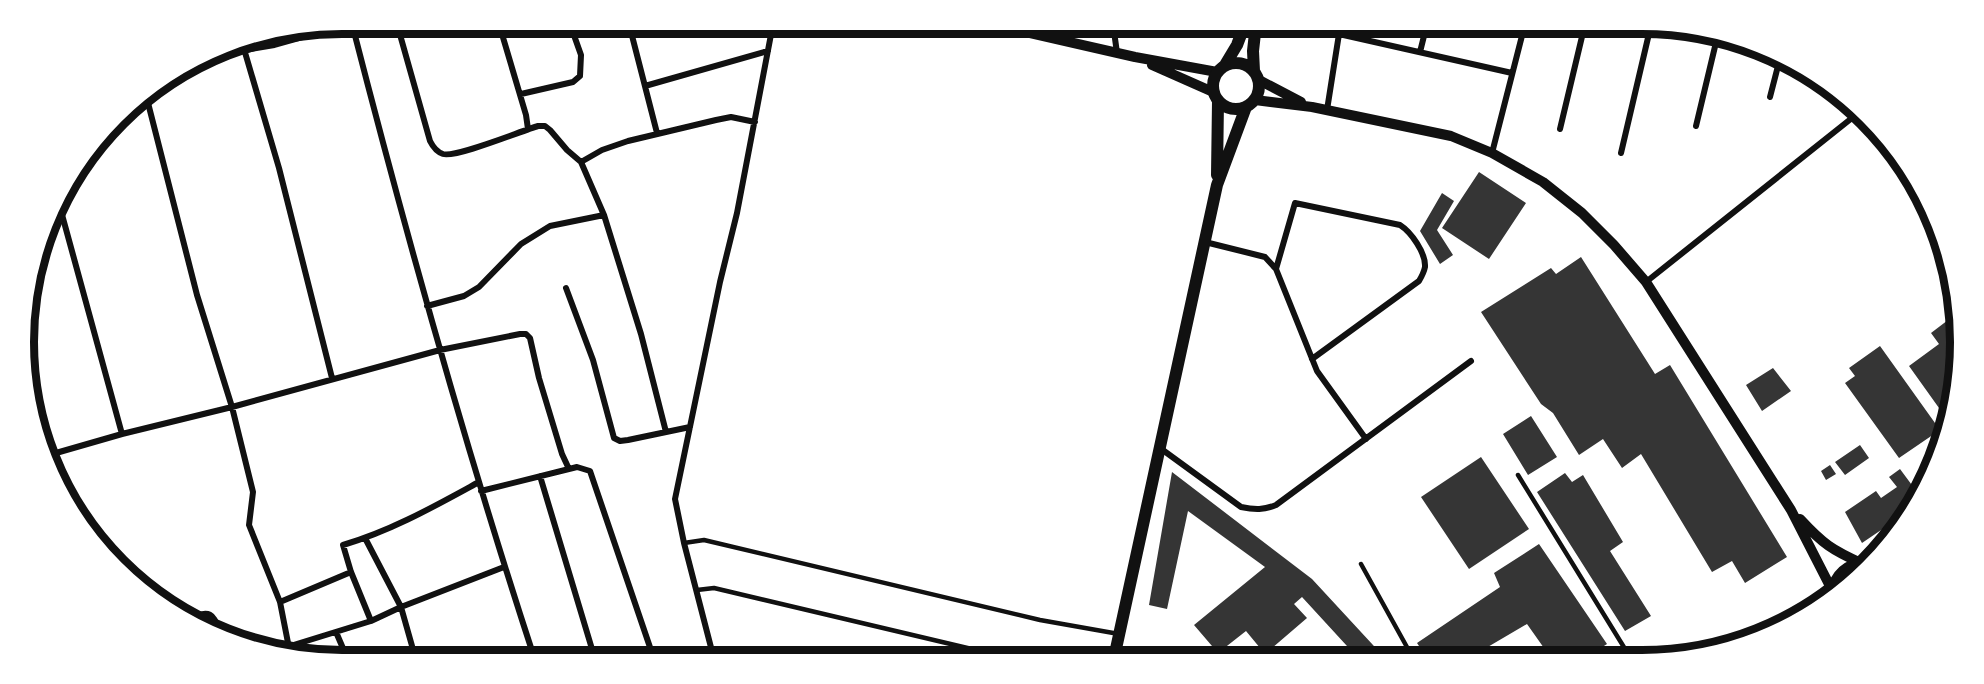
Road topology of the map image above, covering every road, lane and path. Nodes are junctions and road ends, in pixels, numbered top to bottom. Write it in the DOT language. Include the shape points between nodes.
graph roads {
  1 [pos="355,34"];
  2 [pos="400,34"];
  3 [pos="502,34"];
  4 [pos="574,34"];
  5 [pos="632,34"];
  6 [pos="771,34"];
  7 [pos="1033,34"];
  8 [pos="1115,34"];
  9 [pos="1241,34"];
  10 [pos="1255,34"];
  11 [pos="1339,34"];
  12 [pos="1425,34"];
  13 [pos="1522,34"];
  14 [pos="1583,34"];
  15 [pos="1649,34"];
  16 [pos="288,39"];
  17 [pos="274,43"];
  18 [pos="1716,43"];
  19 [pos="259,46"];
  20 [pos="244,51"];
  21 [pos="768,51"];
  22 [pos="1420,52"];
  23 [pos="1118,54"];
  24 [pos="1135,57"];
  25 [pos="1778,66"];
  26 [pos="1221,69"];
  27 [pos="1512,73"];
  28 [pos="1256,76"];
  29 [pos="645,86"];
  30 [pos="521,94"];
  31 [pos="1215,97"];
  32 [pos="1770,97"];
  33 [pos="148,104"];
  34 [pos="1251,104"];
  35 [pos="1312,107"];
  36 [pos="1327,110"];
  37 [pos="1852,118"];
  38 [pos="755,122"];
  39 [pos="1696,126"];
  40 [pos="528,129"];
  41 [pos="1560,129"];
  42 [pos="657,133"];
  43 [pos="1492,153"];
  44 [pos="1622,153"];
  45 [pos="581,162"];
  46 [pos="1217,185"];
  47 [pos="62,215"];
  48 [pos="604,215"];
  49 [pos="1204,242"];
  50 [pos="1276,268"];
  51 [pos="1646,282"];
  52 [pos="566,288"];
  53 [pos="427,306"];
  54 [pos="440,350"];
  55 [pos="1312,359"];
  56 [pos="1471,361"];
  57 [pos="332,378"];
  58 [pos="232,407"];
  59 [pos="690,428"];
  60 [pos="666,432"];
  61 [pos="122,434"];
  62 [pos="1366,439"];
  63 [pos="1159,448"];
  64 [pos="55,453"];
  65 [pos="569,469"];
  66 [pos="1518,475"];
  67 [pos="540,476"];
  68 [pos="479,482"];
  69 [pos="481,491"];
  70 [pos="1791,510"];
  71 [pos="365,538"];
  72 [pos="684,543"];
  73 [pos="1857,561"];
  74 [pos="1361,564"];
  75 [pos="504,567"];
  76 [pos="351,572"];
  77 [pos="1829,586"];
  78 [pos="697,590"];
  79 [pos="280,602"];
  80 [pos="401,607"];
  81 [pos="200,614"];
  82 [pos="371,621"];
  83 [pos="216,622"];
  84 [pos="336,632"];
  85 [pos="1119,634"];
  86 [pos="288,645"];
  87 [pos="298,646"];
  88 [pos="344,650"];
  89 [pos="413,650"];
  90 [pos="532,650"];
  91 [pos="593,650"];
  92 [pos="651,650"];
  93 [pos="712,650"];
  94 [pos="976,650"];
  95 [pos="1116,650"];
  96 [pos="1409,650"];
  97 [pos="1626,650"];
  1 -- 53 [label="street"];
  2 -- 40 [label="street" via="430,141 441,154 488,144"];
  3 -- 30 [label="street"];
  4 -- 30 [label="street" via="581,55 580,75 573,82"];
  5 -- 29 [label="street"];
  6 -- 21 [label="street"];
  7 -- 23 [label="street"];
  8 -- 23 [label="street"];
  9 -- 26 [label="main road"];
  10 -- 28 [label="main road"];
  11 -- 22 [label="street"];
  11 -- 36 [label="street"];
  12 -- 22 [label="street"];
  13 -- 27 [label="street"];
  14 -- 41 [label="street"];
  15 -- 44 [label="street"];
  16 -- 17 [label="street"];
  17 -- 19 [label="street"];
  18 -- 39 [label="street"];
  20 -- 57 [label="street" via="279,168"];
  21 -- 29 [label="street"];
  21 -- 38 [label="street"];
  22 -- 27 [label="street"];
  23 -- 24 [label="street"];
  24 -- 26 [label="street"];
  24 -- 31 [label="street"];
  25 -- 32 [label="street"];
  26 -- 28 [label="main road" via="1240,63"];
  26 -- 31 [label="main road" via="1212,85"];
  27 -- 43 [label="street"];
  28 -- 34 [label="main road" via="1259,87"];
  28 -- 35 [label="street"];
  29 -- 42 [label="street"];
  30 -- 40 [label="street"];
  31 -- 34 [label="main road" via="1231,109"];
  31 -- 46 [label="main road"];
  33 -- 58 [label="street" via="197,295"];
  34 -- 35 [label="street"];
  34 -- 46 [label="main road"];
  35 -- 36 [label="street"];
  36 -- 43 [label="street" via="1451,136"];
  37 -- 51 [label="street"];
  38 -- 42 [label="street" via="731,117"];
  38 -- 59 [label="street"];
  40 -- 45 [label="street" via="545,126"];
  42 -- 45 [label="street" via="602,150"];
  43 -- 51 [label="street" via="1543,182 1582,213"];
  45 -- 48 [label="street"];
  46 -- 49 [label="main road"];
  47 -- 61 [label="street"];
  48 -- 53 [label="street" via="550,226 521,244 479,287 464,296"];
  48 -- 60 [label="street"];
  49 -- 50 [label="street" via="1265,256"];
  49 -- 63 [label="main road"];
  50 -- 55 [label="street"];
  50 -- 55 [label="street" via="1295,203 1400,225 1410,231 1425,260 1419,281"];
  51 -- 70 [label="street"];
  52 -- 60 [label="street" via="593,360 614,438 620,441"];
  53 -- 54 [label="street"];
  54 -- 57 [label="street"];
  54 -- 65 [label="street" via="526,334"];
  54 -- 68 [label="street"];
  55 -- 62 [label="street"];
  56 -- 62 [label="street"];
  57 -- 58 [label="street"];
  58 -- 61 [label="street"];
  58 -- 79 [label="street" via="253,492 249,525"];
  59 -- 60 [label="street"];
  59 -- 72 [label="street" via="675,499"];
  61 -- 64 [label="street"];
  62 -- 63 [label="street" via="1276,505 1253,510 1241,507"];
  63 -- 85 [label="main road"];
  65 -- 67 [label="street"];
  65 -- 92 [label="street" via="590,471"];
  66 -- 97 [label="lane"];
  67 -- 69 [label="street"];
  67 -- 91 [label="street"];
  68 -- 69 [label="street"];
  68 -- 71 [label="street"];
  69 -- 75 [label="street"];
  70 -- 73 [label="street" via="1822,542"];
  70 -- 77 [label="street"];
  71 -- 76 [label="street" via="343,545"];
  71 -- 80 [label="street"];
  72 -- 78 [label="street"];
  72 -- 85 [label="lane" via="704,540 1040,620"];
  74 -- 96 [label="lane"];
  75 -- 80 [label="street"];
  75 -- 90 [label="street"];
  76 -- 79 [label="street"];
  76 -- 82 [label="street"];
  78 -- 93 [label="street"];
  78 -- 94 [label="lane" via="714,588"];
  79 -- 86 [label="street"];
  80 -- 82 [label="street"];
  80 -- 89 [label="street"];
  81 -- 83 [label="street" via="211,614"];
  82 -- 84 [label="street"];
  84 -- 87 [label="street"];
  84 -- 88 [label="street"];
  85 -- 95 [label="main road"];
}
